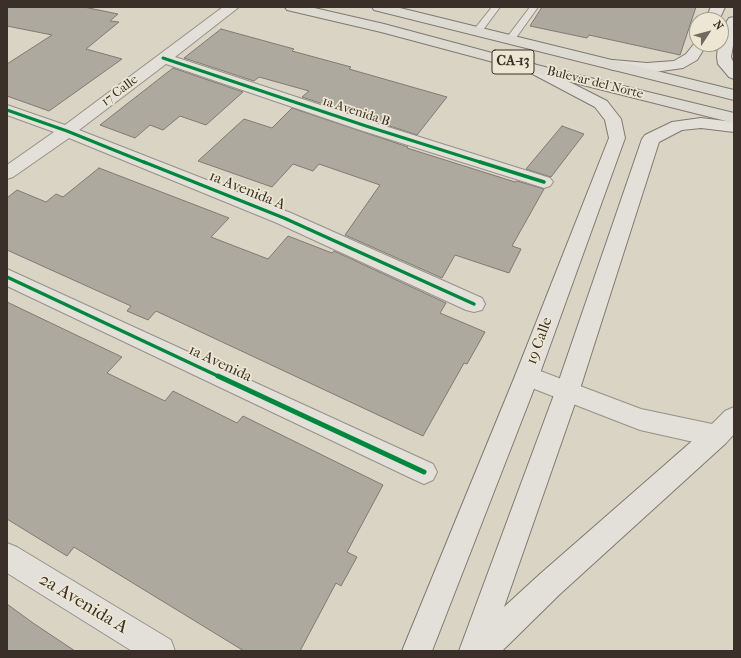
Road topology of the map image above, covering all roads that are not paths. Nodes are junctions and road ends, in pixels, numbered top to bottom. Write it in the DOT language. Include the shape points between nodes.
graph roads {
  1 [pos="232,7"];
  2 [pos="292,7"];
  3 [pos="379,7"];
  4 [pos="496,7"];
  5 [pos="534,7"];
  6 [pos="397,9"];
  7 [pos="734,21"];
  8 [pos="477,32"];
  9 [pos="510,40"];
  10 [pos="163,58"];
  11 [pos="712,60"];
  12 [pos="613,65"];
  13 [pos="532,68"];
  14 [pos="734,95"];
  15 [pos="7,110"];
  16 [pos="734,118"];
  17 [pos="734,126"];
  18 [pos="67,131"];
  19 [pos="7,173"];
  20 [pos="544,182"];
  21 [pos="7,277"];
  22 [pos="474,304"];
  23 [pos="527,376"];
  24 [pos="567,392"];
  25 [pos="734,418"];
  26 [pos="716,436"];
  27 [pos="424,472"];
  28 [pos="7,557"];
  29 [pos="160,651"];
  30 [pos="417,651"];
  31 [pos="474,651"];
  32 [pos="480,651"];
  1 -- 10 [label="street, 17 Calle"];
  2 -- 13 [label="highway, Bulevar del Norte / CA-13" via="384,28"];
  3 -- 6 [label="highway, Bulevar del Norte / CA-13"];
  4 -- 8 [label="lane"];
  5 -- 9 [label="lane"];
  6 -- 8 [label="highway, Bulevar del Norte / CA-13"];
  7 -- 11 [label="street" via="725,46 724,58"];
  8 -- 9 [label="highway, Bulevar del Norte / CA-13"];
  9 -- 12 [label="highway, Bulevar del Norte / CA-13"];
  10 -- 18 [label="street, 17 Calle"];
  10 -- 20 [label="street, 1a Avenida B"];
  11 -- 12 [label="street" via="662,68"];
  12 -- 14 [label="highway, Bulevar del Norte / CA-13"];
  13 -- 16 [label="highway, Bulevar del Norte / CA-13"];
  13 -- 23 [label="street, 19 Calle" via="600,104 613,119 617,138"];
  15 -- 18 [label="street, 1a Avenida A"];
  17 -- 24 [label="street" via="701,123 678,126 651,139"];
  18 -- 19 [label="street, 17 Calle"];
  18 -- 22 [label="street, 1a Avenida A" via="284,218"];
  21 -- 27 [label="street, 1a Avenida"];
  23 -- 24 [label="street"];
  23 -- 30 [label="street, 19 Calle"];
  24 -- 26 [label="street" via="640,419"];
  24 -- 31 [label="street"];
  25 -- 26 [label="street"];
  26 -- 32 [label="street" via="550,584"];
  28 -- 29 [label="street, 2a Avenida A"];
}
